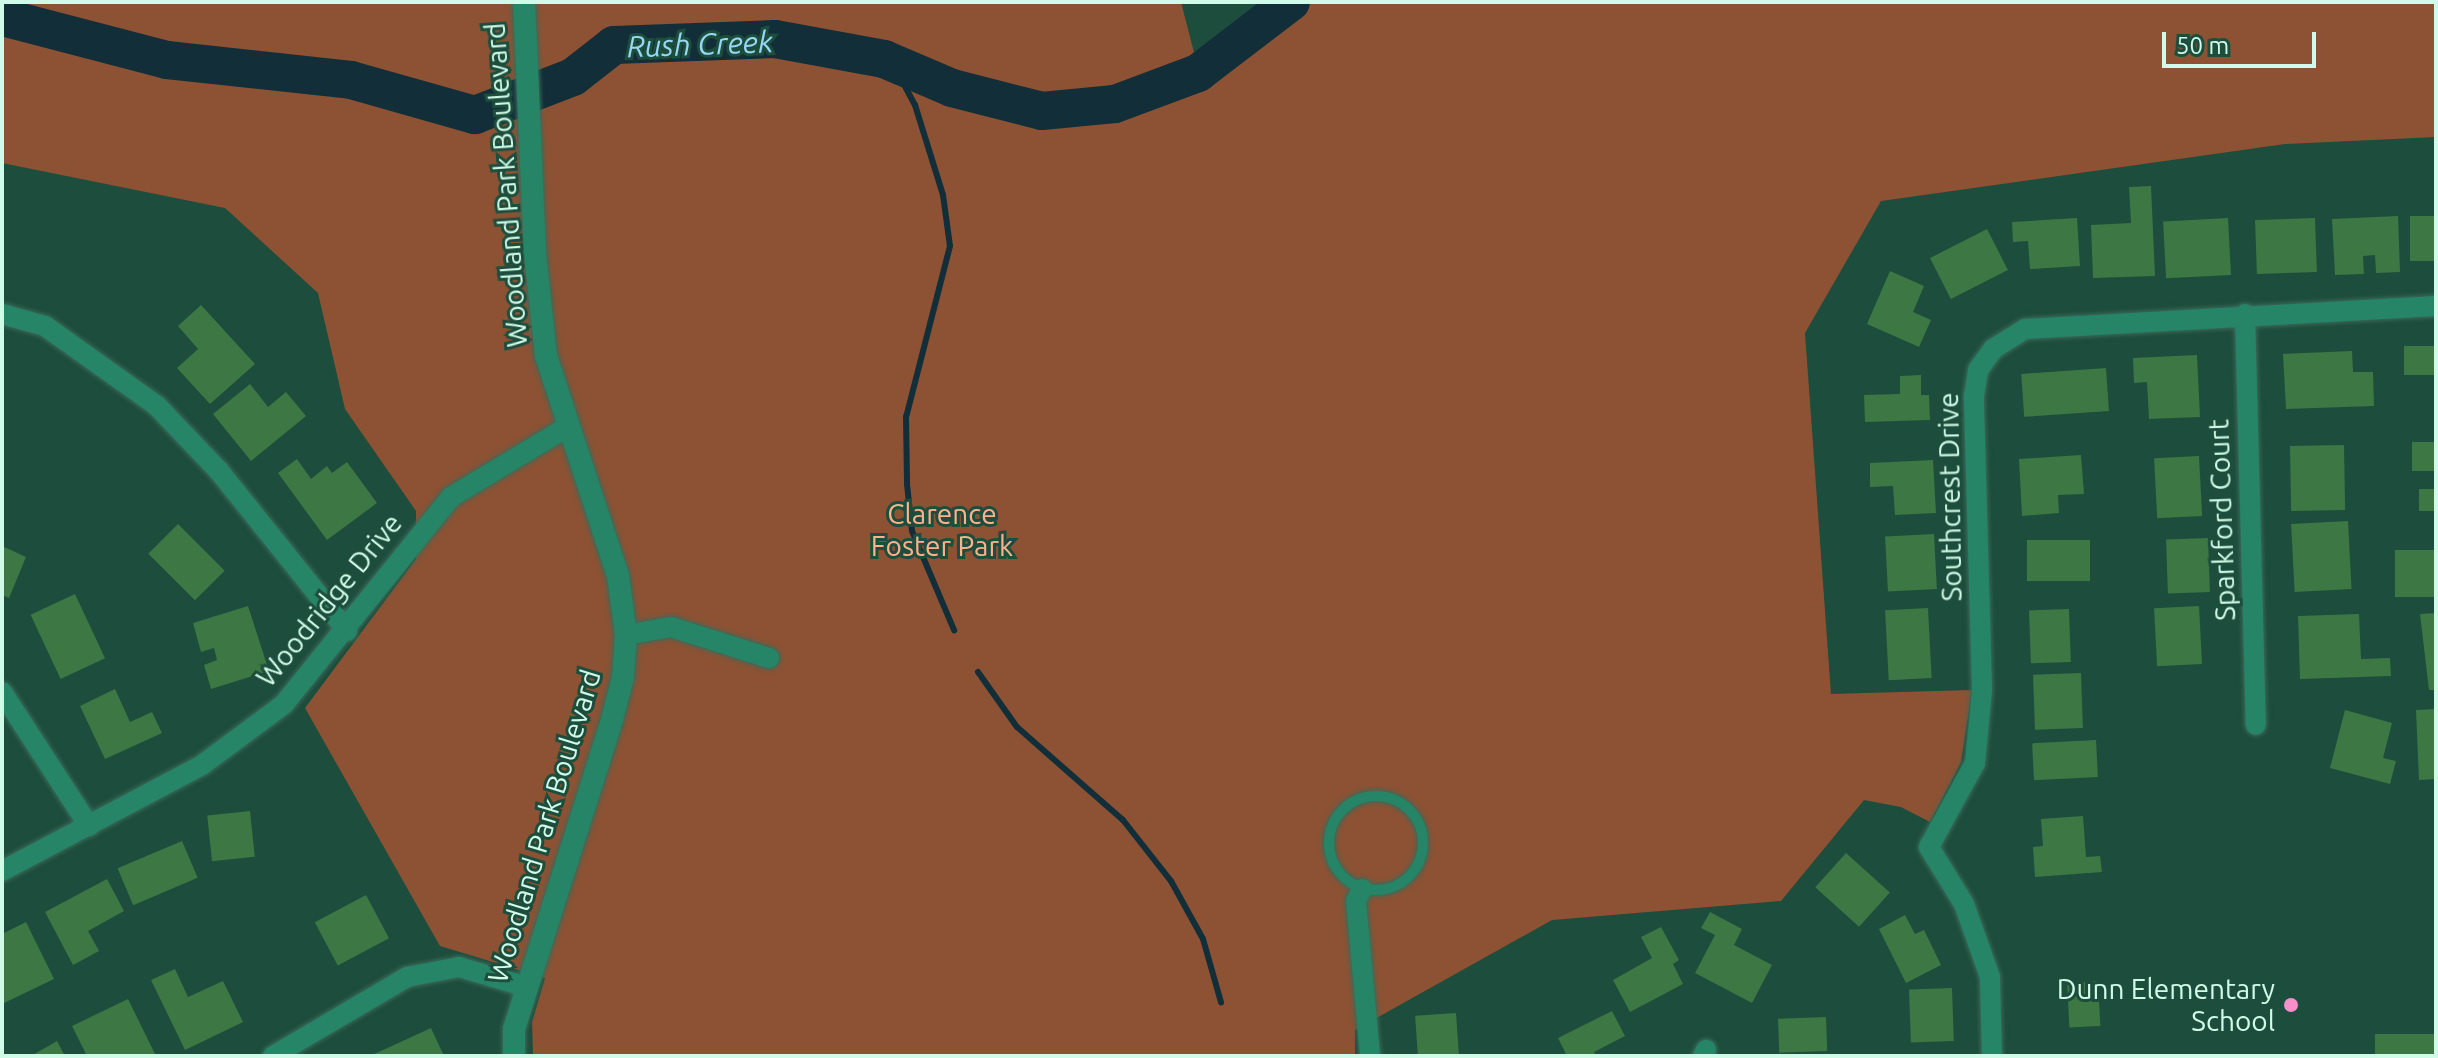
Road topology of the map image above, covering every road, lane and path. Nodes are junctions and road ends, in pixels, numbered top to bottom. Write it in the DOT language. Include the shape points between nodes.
graph roads {
  1 [pos="524,2"];
  2 [pos="2436,306"];
  3 [pos="2,314"];
  4 [pos="2245,314"];
  5 [pos="567,427"];
  6 [pos="347,631"];
  7 [pos="626,635"];
  8 [pos="769,658"];
  9 [pos="2,692"];
  10 [pos="2256,725"];
  11 [pos="89,826"];
  12 [pos="2,871"];
  13 [pos="1362,889"];
  14 [pos="527,987"];
  15 [pos="273,1056"];
  16 [pos="514,1056"];
  17 [pos="1370,1056"];
  18 [pos="1992,1056"];
  1 -- 5 [label="street, Woodland Park Boulevard" via="546,356"];
  2 -- 4 [label="street, Southcrest Drive"];
  3 -- 6 [label="street" via="45,326 157,406 219,471"];
  4 -- 10 [label="street, Sparkford Court"];
  4 -- 18 [label="street, Southcrest Drive" via="2025,329 1993,349 1978,370 1974,396 1982,690 1975,763 1929,847 1964,904 1990,977"];
  5 -- 6 [label="street, Woodridge Drive" via="522,459 451,497"];
  5 -- 7 [label="street, Woodland Park Boulevard" via="618,576"];
  6 -- 11 [label="street, Woodridge Drive" via="284,704 202,765"];
  7 -- 8 [label="street" via="671,627"];
  7 -- 14 [label="street, Woodland Park Boulevard" via="612,720"];
  9 -- 11 [label="street"];
  11 -- 12 [label="street, Woodridge Drive"];
  13 -- 13 [label="lane" via="1399,884 1422,854 1416,817 1385,796 1352,802 1331,827 1333,864"];
  13 -- 17 [label="street" via="1356,901"];
  14 -- 15 [label="street" via="459,967 407,977"];
  14 -- 16 [label="street, Woodland Park Boulevard" via="514,1029"];
}
